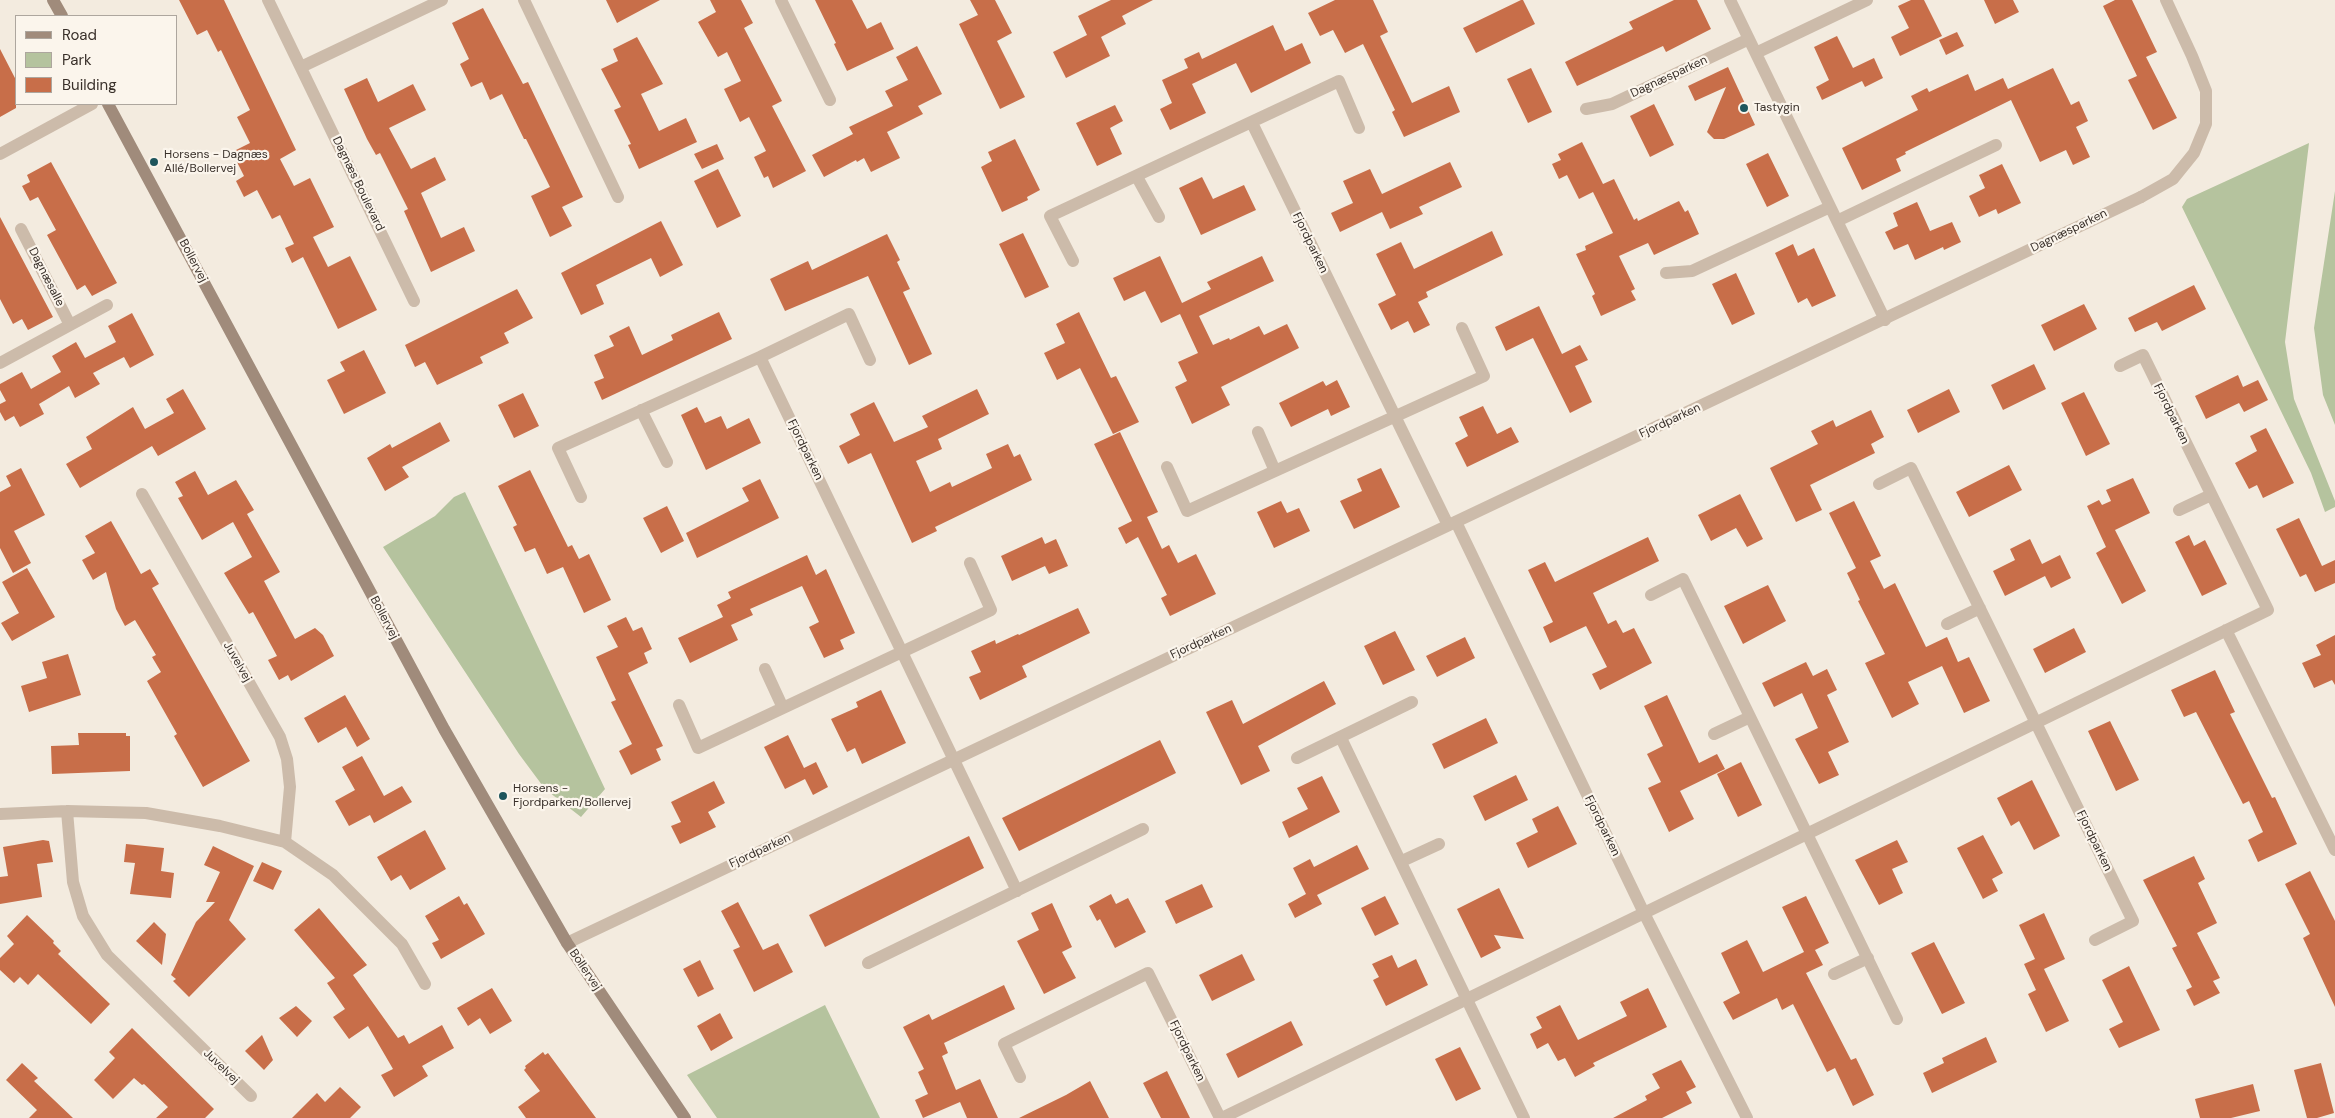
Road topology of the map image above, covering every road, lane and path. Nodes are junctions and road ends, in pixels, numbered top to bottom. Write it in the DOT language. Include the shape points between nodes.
graph roads {
  1 [pos="53,0"];
  2 [pos="268,0"];
  3 [pos="442,0"];
  4 [pos="524,0"];
  5 [pos="781,0"];
  6 [pos="1730,0"];
  7 [pos="1867,0"];
  8 [pos="2166,0"];
  9 [pos="61,15"];
  10 [pos="1749,39"];
  11 [pos="1756,53"];
  12 [pos="301,67"];
  13 [pos="830,100"];
  14 [pos="90,105"];
  15 [pos="109,105"];
  16 [pos="1586,109"];
  17 [pos="1252,123"];
  18 [pos="1359,128"];
  19 [pos="1996,145"];
  20 [pos="0,154"];
  21 [pos="1137,176"];
  22 [pos="618,197"];
  23 [pos="1830,207"];
  24 [pos="1159,217"];
  25 [pos="1837,221"];
  26 [pos="21,229"];
  27 [pos="1073,260"];
  28 [pos="1666,273"];
  29 [pos="414,301"];
  30 [pos="107,305"];
  31 [pos="1885,320"];
  32 [pos="70,325"];
  33 [pos="1462,328"];
  34 [pos="760,357"];
  35 [pos="870,360"];
  36 [pos="0,363"];
  37 [pos="2120,366"];
  38 [pos="641,410"];
  39 [pos="1395,418"];
  40 [pos="1258,432"];
  41 [pos="667,462"];
  42 [pos="1167,467"];
  43 [pos="1275,471"];
  44 [pos="1879,484"];
  45 [pos="142,494"];
  46 [pos="2211,494"];
  47 [pos="581,497"];
  48 [pos="2179,510"];
  49 [pos="1452,523"];
  50 [pos="970,563"];
  51 [pos="1651,595"];
  52 [pos="1980,608"];
  53 [pos="1948,624"];
  54 [pos="2226,630"];
  55 [pos="902,652"];
  56 [pos="765,669"];
  57 [pos="1412,702"];
  58 [pos="679,705"];
  59 [pos="783,708"];
  60 [pos="1750,717"];
  61 [pos="2037,722"];
  62 [pos="1714,734"];
  63 [pos="1341,738"];
  64 [pos="1297,758"];
  65 [pos="954,760"];
  66 [pos="67,811"];
  67 [pos="0,814"];
  68 [pos="1144,829"];
  69 [pos="1808,834"];
  70 [pos="285,842"];
  71 [pos="1439,844"];
  72 [pos="2335,850"];
  73 [pos="1402,862"];
  74 [pos="1017,891"];
  75 [pos="1644,913"];
  76 [pos="2095,940"];
  77 [pos="567,943"];
  78 [pos="1868,958"];
  79 [pos="868,963"];
  80 [pos="1834,974"];
  81 [pos="424,984"];
  82 [pos="1466,1000"];
  83 [pos="1897,1019"];
  84 [pos="1020,1077"];
  85 [pos="251,1096"];
  86 [pos="685,1118"];
  87 [pos="1221,1118"];
  88 [pos="1524,1118"];
  89 [pos="1747,1118"];
  1 -- 9 [label="main road"];
  2 -- 12 [label="street, Dagnæs Boulevard"];
  3 -- 12 [label="street"];
  4 -- 22 [label="street"];
  5 -- 13 [label="street"];
  6 -- 10 [label="street"];
  7 -- 11 [label="street"];
  8 -- 31 [label="street, Dagnæsparken" via="2206,91 2206,124 2194,153 2173,179"];
  10 -- 11 [label="street"];
  10 -- 16 [label="street, Dagnæsparken" via="1612,104"];
  11 -- 23 [label="street"];
  12 -- 29 [label="street, Dagnæs Boulevard"];
  14 -- 20 [label="street"];
  15 -- 77 [label="main road, Bollervej" via="444,729"];
  17 -- 18 [label="street" via="1339,81"];
  17 -- 21 [label="street"];
  17 -- 39 [label="street, Fjordparken"];
  19 -- 25 [label="street"];
  21 -- 24 [label="street"];
  21 -- 27 [label="street" via="1050,216"];
  23 -- 25 [label="street"];
  23 -- 28 [label="street" via="1692,271"];
  25 -- 31 [label="street"];
  26 -- 32 [label="street, Dagnæsalle"];
  30 -- 32 [label="street"];
  31 -- 49 [label="street, Fjordparken"];
  32 -- 36 [label="street"];
  33 -- 39 [label="street" via="1484,376"];
  34 -- 35 [label="street" via="849,314"];
  34 -- 38 [label="street"];
  34 -- 55 [label="street, Fjordparken"];
  37 -- 46 [label="street, Fjordparken" via="2143,356"];
  38 -- 41 [label="street"];
  38 -- 47 [label="street" via="558,448"];
  39 -- 43 [label="street"];
  39 -- 49 [label="street, Fjordparken"];
  40 -- 43 [label="street"];
  42 -- 43 [label="street" via="1187,511"];
  44 -- 52 [label="street, Fjordparken" via="1911,468"];
  45 -- 70 [label="street, Juvelvej" via="280,737 287,759 290,787"];
  46 -- 48 [label="street"];
  46 -- 54 [label="street, Fjordparken" via="2268,610"];
  49 -- 65 [label="street, Fjordparken"];
  49 -- 75 [label="street, Fjordparken"];
  50 -- 55 [label="street" via="991,610"];
  51 -- 60 [label="street" via="1683,579"];
  52 -- 53 [label="street"];
  52 -- 61 [label="street, Fjordparken"];
  54 -- 61 [label="street, Fjordparken"];
  54 -- 72 [label="street"];
  55 -- 59 [label="street"];
  55 -- 65 [label="street, Fjordparken"];
  56 -- 59 [label="street"];
  57 -- 63 [label="street"];
  58 -- 59 [label="street" via="698,748"];
  60 -- 62 [label="street"];
  60 -- 69 [label="street"];
  61 -- 69 [label="street, Fjordparken"];
  61 -- 76 [label="street, Fjordparken" via="2133,921"];
  63 -- 64 [label="street"];
  63 -- 73 [label="street"];
  65 -- 74 [label="street, Fjordparken"];
  65 -- 77 [label="street, Fjordparken"];
  66 -- 67 [label="street"];
  66 -- 70 [label="street" via="146,813"];
  66 -- 85 [label="street, Juvelvej" via="73,882 83,916 107,956"];
  68 -- 74 [label="street"];
  69 -- 75 [label="street, Fjordparken"];
  69 -- 78 [label="street"];
  70 -- 81 [label="street" via="333,875 402,944"];
  71 -- 73 [label="street"];
  73 -- 82 [label="street"];
  74 -- 79 [label="street"];
  75 -- 82 [label="street, Fjordparken"];
  75 -- 89 [label="street, Fjordparken"];
  77 -- 86 [label="main road, Bollervej"];
  78 -- 80 [label="street"];
  78 -- 83 [label="street"];
  82 -- 87 [label="street, Fjordparken"];
  82 -- 88 [label="street"];
  84 -- 87 [label="street, Fjordparken" via="1004,1044 1148,973"];
}
